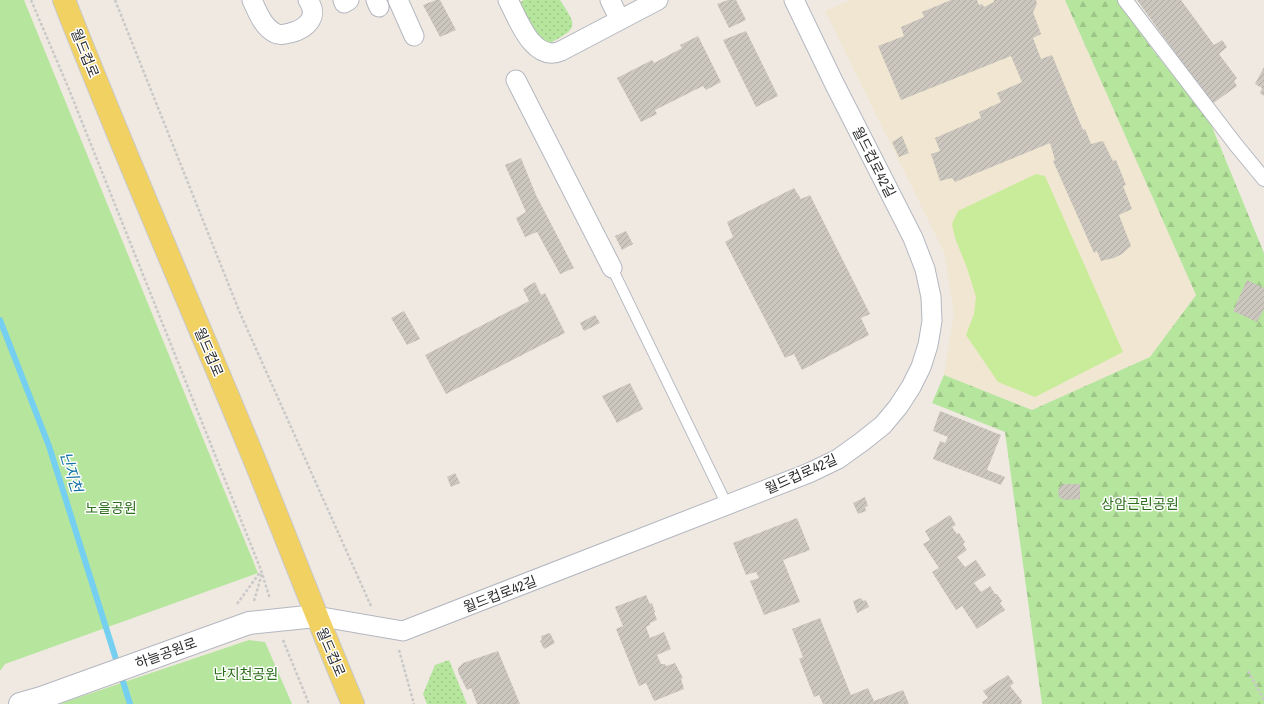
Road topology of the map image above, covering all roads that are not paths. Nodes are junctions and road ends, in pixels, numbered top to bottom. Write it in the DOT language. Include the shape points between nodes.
graph roads {
  1 [pos="64,0"];
  2 [pos="252,0"];
  3 [pos="308,0"];
  4 [pos="343,0"];
  5 [pos="350,0"];
  6 [pos="398,0"];
  7 [pos="508,0"];
  8 [pos="610,0"];
  9 [pos="658,0"];
  10 [pos="794,0"];
  11 [pos="1125,0"];
  12 [pos="620,20"];
  13 [pos="414,36"];
  14 [pos="516,80"];
  15 [pos="1264,179"];
  16 [pos="612,268"];
  17 [pos="727,505"];
  18 [pos="316,616"];
  19 [pos="20,704"];
  20 [pos="353,704"];
  1 -- 18 [label="main road, 월드컵로"];
  2 -- 3 [label="street" via="260,18 272,31 281,35 298,31 307,25 313,15"];
  4 -- 5 [label="street" via="344,3"];
  6 -- 13 [label="street"];
  7 -- 12 [label="street" via="532,44 541,51 551,54"];
  8 -- 12 [label="street"];
  9 -- 12 [label="street"];
  10 -- 17 [label="street, 월드컵로42길" via="913,238 925,268 932,321 921,367 898,407 882,424 838,459"];
  11 -- 15 [label="street"];
  14 -- 16 [label="street"];
  16 -- 17 [label="lane"];
  17 -- 18 [label="street, 월드컵로42길" via="403,632"];
  18 -- 19 [label="street, 하늘공원로" via="277,620 251,615"];
  18 -- 20 [label="main road, 월드컵로"];
}
